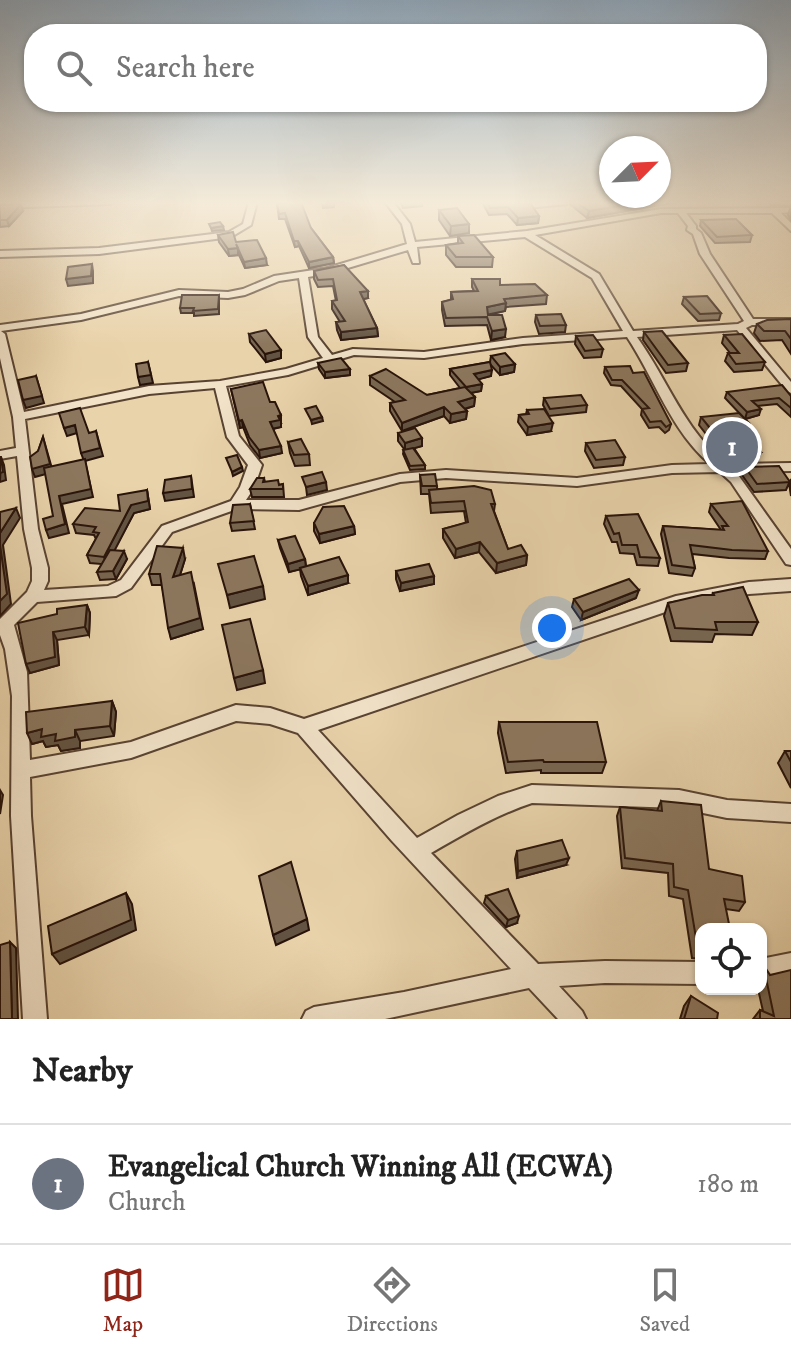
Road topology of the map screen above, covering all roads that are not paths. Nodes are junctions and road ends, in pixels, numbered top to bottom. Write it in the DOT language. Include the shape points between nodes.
graph roads {
  1 [pos="110,250"];
  2 [pos="398,250"];
  3 [pos="415,250"];
  4 [pos="553,250"];
  5 [pos="703,250"];
  6 [pos="0,254"];
  7 [pos="416,261"];
  8 [pos="303,276"];
  9 [pos="791,322"];
  10 [pos="745,324"];
  11 [pos="0,331"];
  12 [pos="633,334"];
  13 [pos="329,359"];
  14 [pos="220,384"];
  15 [pos="791,389"];
  16 [pos="19,417"];
  17 [pos="23,451"];
  18 [pos="0,455"];
  19 [pos="791,467"];
  20 [pos="720,468"];
  21 [pos="236,504"];
  22 [pos="791,560"];
  23 [pos="791,585"];
  24 [pos="33,596"];
  25 [pos="3,628"];
  26 [pos="304,727"];
  27 [pos="20,770"];
  28 [pos="791,813"];
  29 [pos="415,851"];
  30 [pos="791,964"];
  31 [pos="767,969"];
  32 [pos="695,973"];
  33 [pos="533,976"];
  34 [pos="35,1019"];
  35 [pos="314,1019"];
  36 [pos="574,1019"];
  1 -- 6 [label="street"];
  2 -- 8 [label="street"];
  3 -- 7 [label="street"];
  4 -- 12 [label="street" via="596,276"];
  5 -- 10 [label="street"];
  8 -- 11 [label="street" via="277,278 236,294 179,293"];
  8 -- 13 [label="street" via="313,337"];
  9 -- 10 [label="street"];
  10 -- 12 [label="street"];
  10 -- 15 [label="street"];
  11 -- 16 [label="street"];
  12 -- 13 [label="street" via="523,341 424,355 353,352"];
  12 -- 20 [label="street" via="677,417"];
  13 -- 14 [label="street"];
  14 -- 16 [label="street" via="149,390"];
  14 -- 21 [label="street" via="233,437 255,465"];
  16 -- 17 [label="street"];
  17 -- 18 [label="street"];
  17 -- 24 [label="street" via="40,568"];
  19 -- 20 [label="street"];
  20 -- 21 [label="street" via="577,482 429,475 299,505"];
  20 -- 22 [label="street" via="736,479"];
  21 -- 24 [label="street" via="167,529 126,584 110,592"];
  23 -- 26 [label="street" via="676,602"];
  24 -- 25 [label="street"];
  25 -- 27 [label="street" via="16,655"];
  26 -- 27 [label="street" via="236,713 131,750"];
  26 -- 29 [label="street"];
  27 -- 34 [label="street"];
  28 -- 29 [label="street" via="679,799 532,794 465,822"];
  29 -- 33 [label="street"];
  30 -- 31 [label="street"];
  32 -- 33 [label="street"];
  33 -- 35 [label="street"];
  33 -- 36 [label="street"];
}
